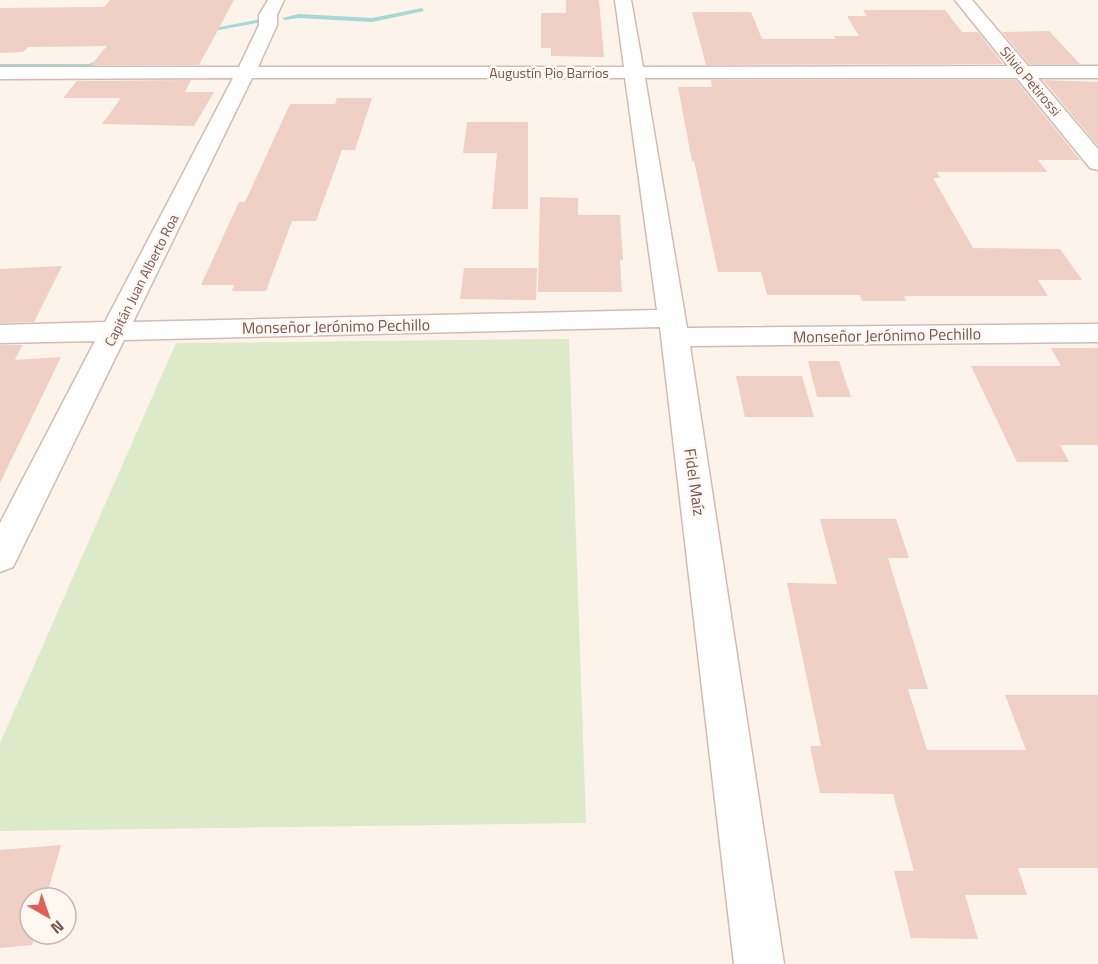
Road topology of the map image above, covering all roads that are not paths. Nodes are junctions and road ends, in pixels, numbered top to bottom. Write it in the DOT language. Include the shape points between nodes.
graph roads {
  1 [pos="623,0"];
  2 [pos="963,0"];
  3 [pos="270,14"];
  4 [pos="246,72"];
  5 [pos="636,72"];
  6 [pos="1024,72"];
  7 [pos="1098,72"];
  8 [pos="0,73"];
  9 [pos="1098,163"];
  10 [pos="674,328"];
  11 [pos="115,332"];
  12 [pos="1098,333"];
  13 [pos="0,334"];
  14 [pos="0,557"];
  15 [pos="759,964"];
  1 -- 5 [label="street, Fidel Maíz"];
  2 -- 6 [label="street, Silvio Petirossi"];
  3 -- 4 [label="street, Capitán Juan Alberto Roa"];
  4 -- 5 [label="street, Augustín Pio Barrios"];
  4 -- 8 [label="street, Augustín Pio Barrios"];
  4 -- 11 [label="street, Capitán Juan Alberto Roa"];
  5 -- 6 [label="street, Augustín Pio Barrios"];
  5 -- 10 [label="street, Fidel Maíz"];
  6 -- 7 [label="street, Augustín Pio Barrios"];
  6 -- 9 [label="street, Silvio Petirossi"];
  10 -- 11 [label="street, Monseñor Jerónimo Pechillo"];
  10 -- 12 [label="street, Monseñor Jerónimo Pechillo"];
  10 -- 15 [label="street, Fidel Maíz"];
  11 -- 13 [label="street, Monseñor Jerónimo Pechillo"];
  11 -- 14 [label="street, Capitán Juan Alberto Roa"];
}
